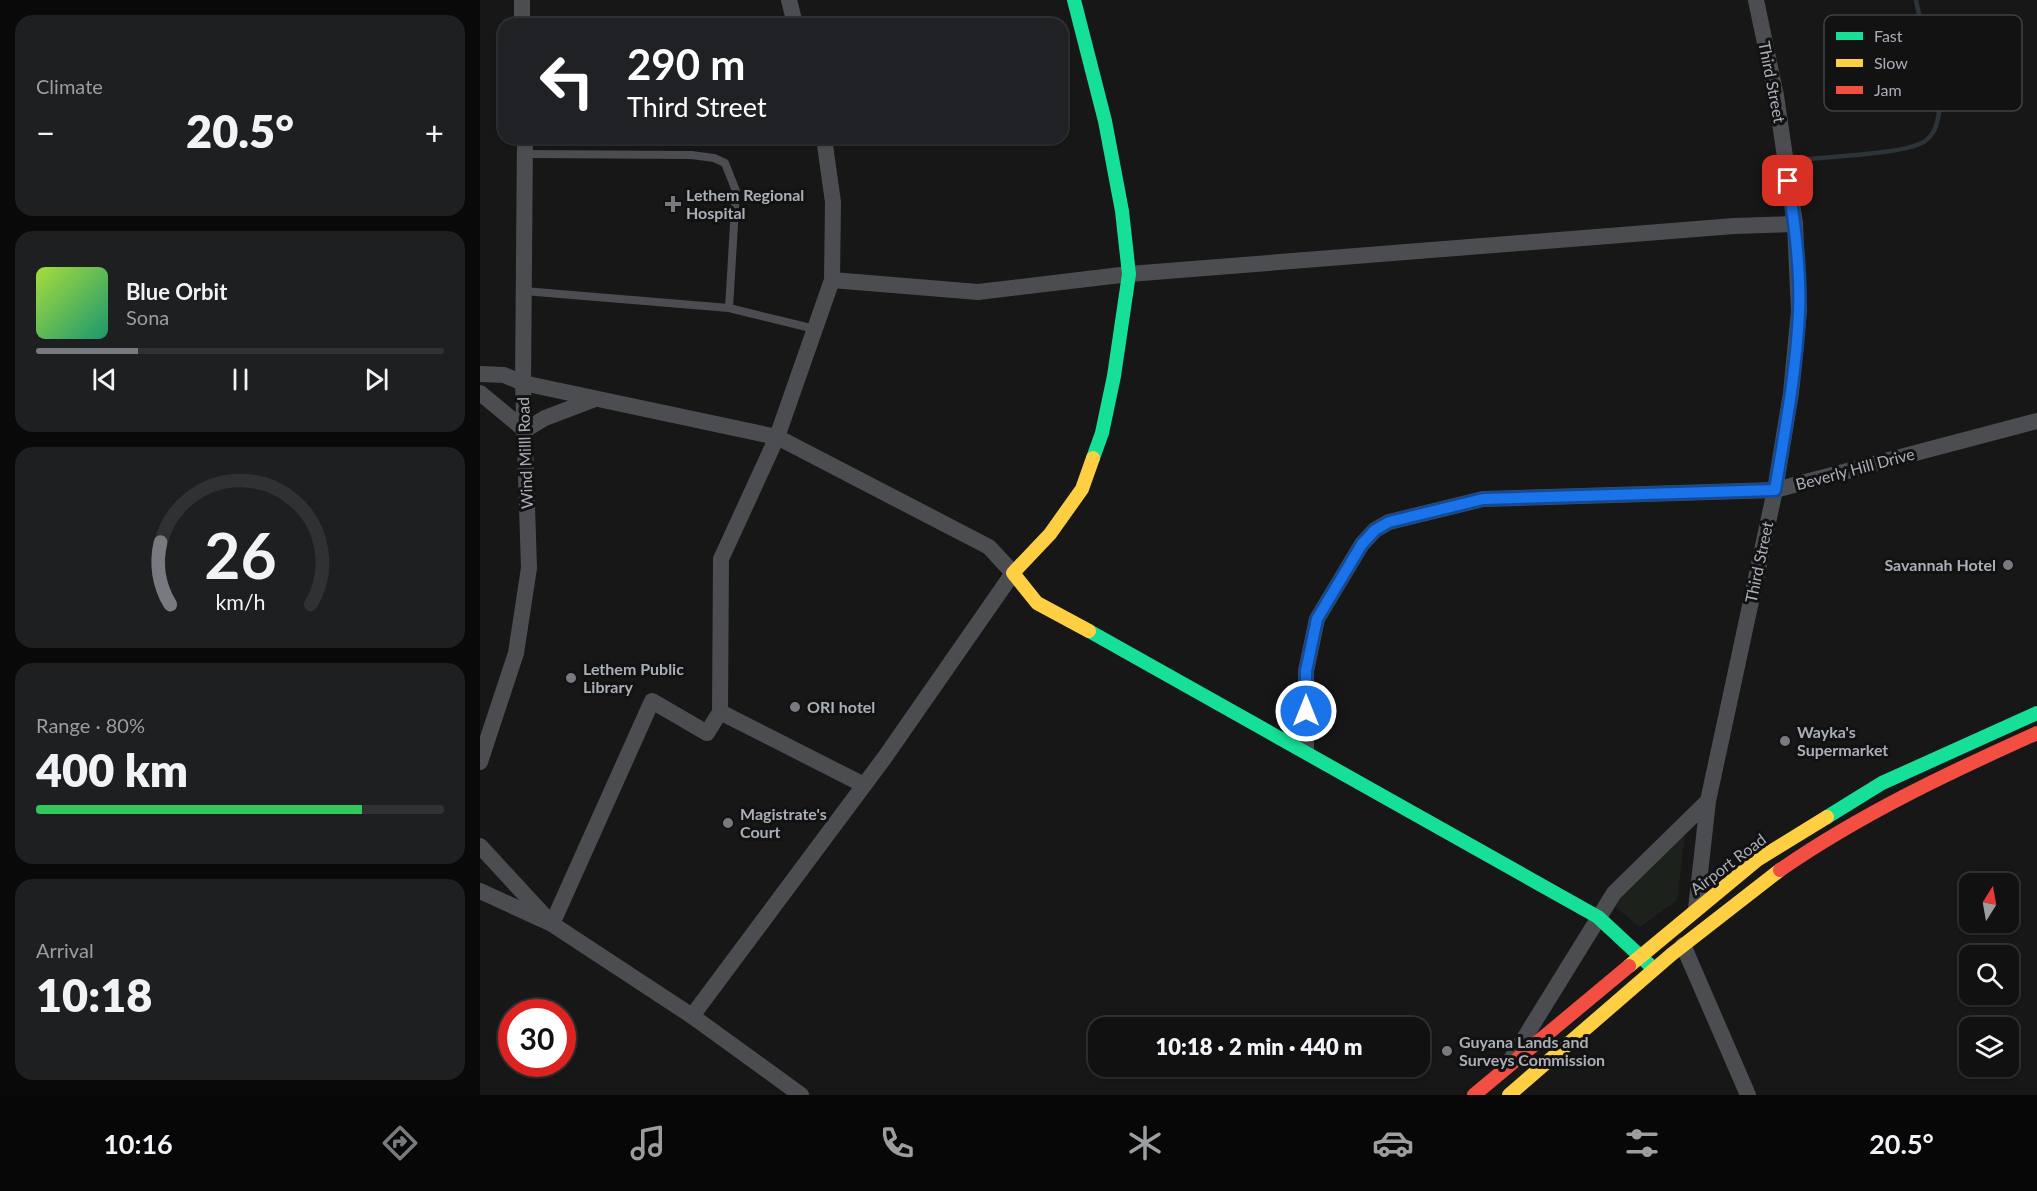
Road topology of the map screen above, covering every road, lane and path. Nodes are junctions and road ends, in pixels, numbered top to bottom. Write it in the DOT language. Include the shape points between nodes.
graph roads {
  1 [pos="522,0"];
  2 [pos="789,0"];
  3 [pos="1074,0"];
  4 [pos="1756,0"];
  5 [pos="522,18"];
  6 [pos="794,18"];
  7 [pos="825,144"];
  8 [pos="526,146"];
  9 [pos="1795,224"];
  10 [pos="1129,274"];
  11 [pos="832,280"];
  12 [pos="524,291"];
  13 [pos="729,308"];
  14 [pos="815,329"];
  15 [pos="480,374"];
  16 [pos="523,383"];
  17 [pos="480,393"];
  18 [pos="596,398"];
  19 [pos="2037,421"];
  20 [pos="525,430"];
  21 [pos="777,437"];
  22 [pos="1775,490"];
  23 [pos="1013,573"];
  24 [pos="720,712"];
  25 [pos="2037,713"];
  26 [pos="2037,733"];
  27 [pos="1306,751"];
  28 [pos="480,762"];
  29 [pos="864,785"];
  30 [pos="1708,801"];
  31 [pos="480,846"];
  32 [pos="1768,853"];
  33 [pos="1779,870"];
  34 [pos="480,891"];
  35 [pos="1696,909"];
  36 [pos="1598,917"];
  37 [pos="552,924"];
  38 [pos="1683,945"];
  39 [pos="1641,955"];
  40 [pos="1654,969"];
  41 [pos="692,1016"];
  42 [pos="1505,1069"];
  43 [pos="801,1095"];
  44 [pos="1474,1095"];
  45 [pos="1509,1095"];
  46 [pos="1748,1095"];
  1 -- 5 [label="street"];
  2 -- 6 [label="street"];
  3 -- 10 [label="street" via="1105,121"];
  4 -- 9 [label="street, Third Street" via="1776,96"];
  7 -- 11 [label="street" via="833,202"];
  8 -- 12 [label="street, Wind Milll Road"];
  8 -- 13 [label="lane" via="691,156 725,163 736,191"];
  9 -- 10 [label="street"];
  9 -- 22 [label="street, Third Street" via="1799,311"];
  10 -- 11 [label="street" via="978,292"];
  10 -- 23 [label="street" via="1102,433 1082,489 1050,534"];
  11 -- 14 [label="street"];
  12 -- 13 [label="lane"];
  12 -- 16 [label="street, Wind Milll Road"];
  13 -- 14 [label="lane"];
  14 -- 21 [label="street"];
  15 -- 16 [label="street" via="504,375"];
  16 -- 18 [label="street"];
  16 -- 20 [label="street, Wind Milll Road"];
  17 -- 20 [label="street"];
  18 -- 20 [label="street"];
  18 -- 21 [label="street"];
  19 -- 22 [label="street, Beverly Hill Drive"];
  20 -- 28 [label="street, Wind Milll Road" via="529,568 516,653"];
  21 -- 23 [label="street" via="989,547"];
  21 -- 24 [label="street" via="721,559"];
  22 -- 27 [label="street, Beverly Hill Drive" via="1483,499 1389,522 1362,544 1317,619 1306,671"];
  22 -- 30 [label="street, Third Street"];
  23 -- 27 [label="street" via="1037,603"];
  23 -- 29 [label="street"];
  24 -- 29 [label="street"];
  24 -- 37 [label="street" via="707,733 652,701"];
  25 -- 32 [label="street, Airport Road" via="1882,783"];
  26 -- 33 [label="street" via="1880,808"];
  27 -- 36 [label="street"];
  29 -- 41 [label="street"];
  30 -- 35 [label="street, Third Street"];
  30 -- 36 [label="street" via="1614,893"];
  31 -- 37 [label="street"];
  32 -- 33 [label="street"];
  32 -- 35 [label="street, Airport Road"];
  33 -- 38 [label="street"];
  34 -- 37 [label="street"];
  35 -- 39 [label="street, Airport Road"];
  36 -- 39 [label="street"];
  36 -- 42 [label="street"];
  37 -- 41 [label="street"];
  38 -- 40 [label="street"];
  38 -- 46 [label="street"];
  39 -- 40 [label="street"];
  39 -- 42 [label="street, Airport Road"];
  40 -- 45 [label="street"];
  41 -- 43 [label="street"];
  42 -- 44 [label="street, Airport Road"];
}
